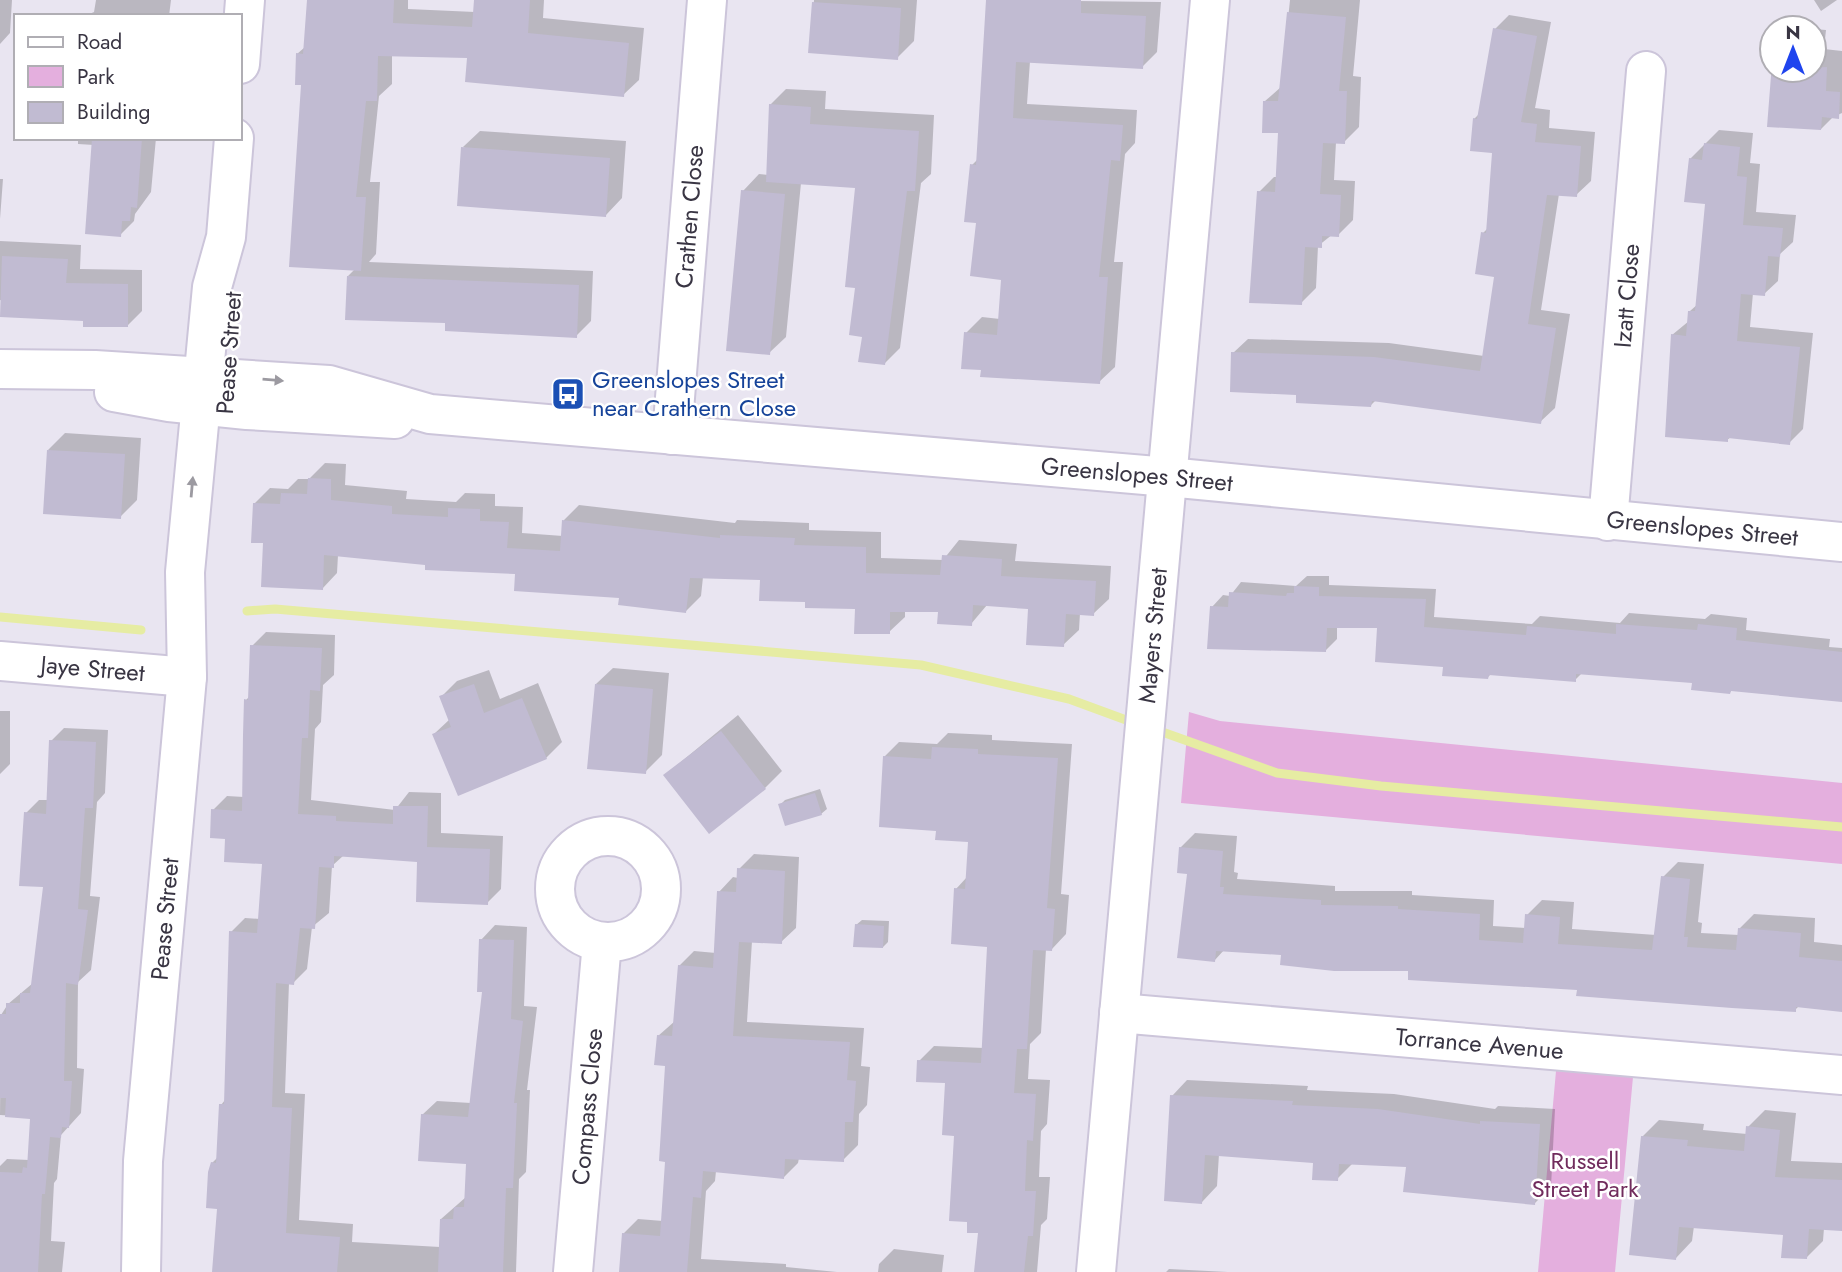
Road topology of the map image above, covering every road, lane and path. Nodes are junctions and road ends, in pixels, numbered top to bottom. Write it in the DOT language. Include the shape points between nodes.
graph roads {
  1 [pos="245,0"];
  2 [pos="706,0"];
  3 [pos="1210,0"];
  4 [pos="242,38"];
  5 [pos="1646,71"];
  6 [pos="234,140"];
  7 [pos="6,369"];
  8 [pos="216,392"];
  9 [pos="672,435"];
  10 [pos="1168,477"];
  11 [pos="1608,521"];
  12 [pos="1842,542"];
  13 [pos="0,661"];
  14 [pos="187,677"];
  15 [pos="602,942"];
  16 [pos="1119,1013"];
  17 [pos="1842,1074"];
  18 [pos="143,1161"];
  19 [pos="119,1272"];
  20 [pos="141,1272"];
  21 [pos="573,1272"];
  22 [pos="1096,1272"];
  1 -- 4 [label="street"];
  2 -- 9 [label="street, Crathen Close"];
  3 -- 10 [label="street, Mayers Street"];
  5 -- 11 [label="street, Izatt Close"];
  6 -- 8 [label="street, Pease Street" via="226,237 235,288"];
  7 -- 8 [label="street, Greenslopes Street" via="95,370"];
  8 -- 9 [label="street, Greenslopes Street" via="383,420 430,414"];
  8 -- 14 [label="street, Pease Street" via="185,572"];
  9 -- 10 [label="street, Greenslopes Street"];
  10 -- 11 [label="street, Greenslopes Street"];
  10 -- 16 [label="street, Mayers Street"];
  11 -- 12 [label="street, Greenslopes Street"];
  13 -- 14 [label="street, Jaye Street"];
  14 -- 18 [label="street, Pease Street"];
  15 -- 21 [label="street, Compass Close"];
  16 -- 17 [label="street, Torrance Avenue"];
  16 -- 22 [label="street, Mayers Street"];
  18 -- 19 [label="street, Pease Street"];
  18 -- 20 [label="street, Pease Street"];
}
